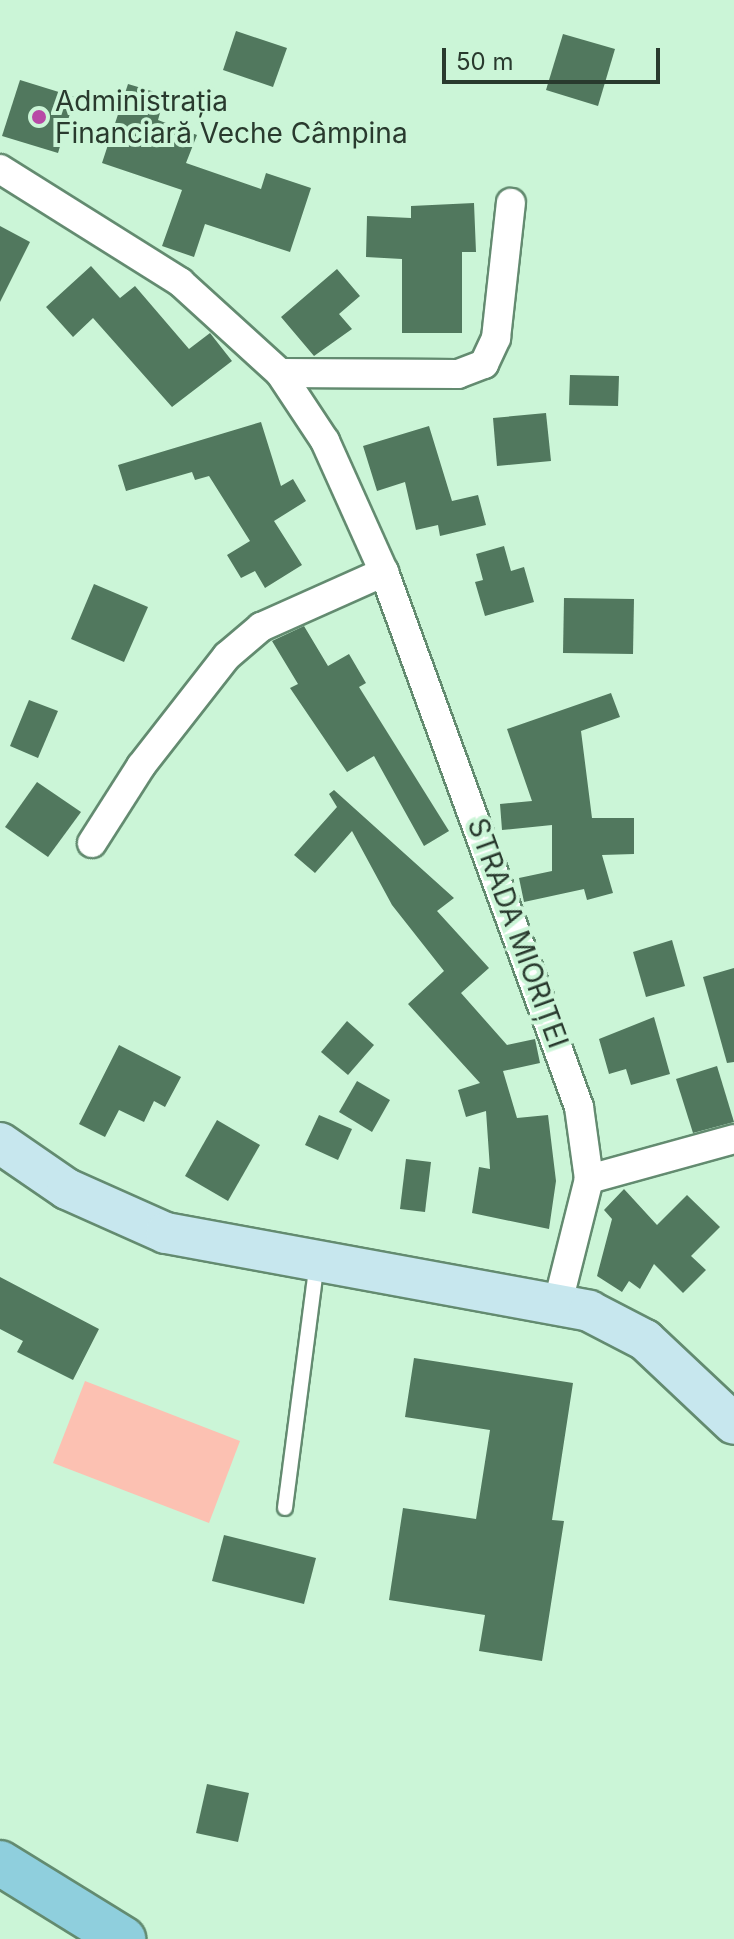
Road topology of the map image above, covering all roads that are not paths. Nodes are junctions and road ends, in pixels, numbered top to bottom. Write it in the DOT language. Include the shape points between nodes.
graph roads {
  1 [pos="0,169"];
  2 [pos="511,203"];
  3 [pos="280,373"];
  4 [pos="384,572"];
  5 [pos="92,843"];
  6 [pos="734,1139"];
  7 [pos="0,1143"];
  8 [pos="589,1179"];
  9 [pos="317,1261"];
  10 [pos="558,1302"];
  11 [pos="734,1424"];
  12 [pos="285,1508"];
  13 [pos="0,1863"];
  14 [pos="123,1939"];
  1 -- 3 [label="street, STRADA MIORIȚEI" via="180,282"];
  2 -- 3 [label="street" via="496,338 484,364 458,374"];
  3 -- 4 [label="street, STRADA MIORIȚEI" via="325,441"];
  4 -- 5 [label="street" via="261,627 227,656 141,766"];
  4 -- 8 [label="street, STRADA MIORIȚEI" via="556,1035 579,1107"];
  6 -- 8 [label="street"];
  7 -- 9 [label="street" via="114,1214 166,1233"];
  8 -- 10 [label="street, STRADA MIORIȚEI"];
  9 -- 10 [label="street"];
  9 -- 12 [label="lane"];
  10 -- 11 [label="street" via="645,1340"];
  13 -- 14 [label="main road"];
}
